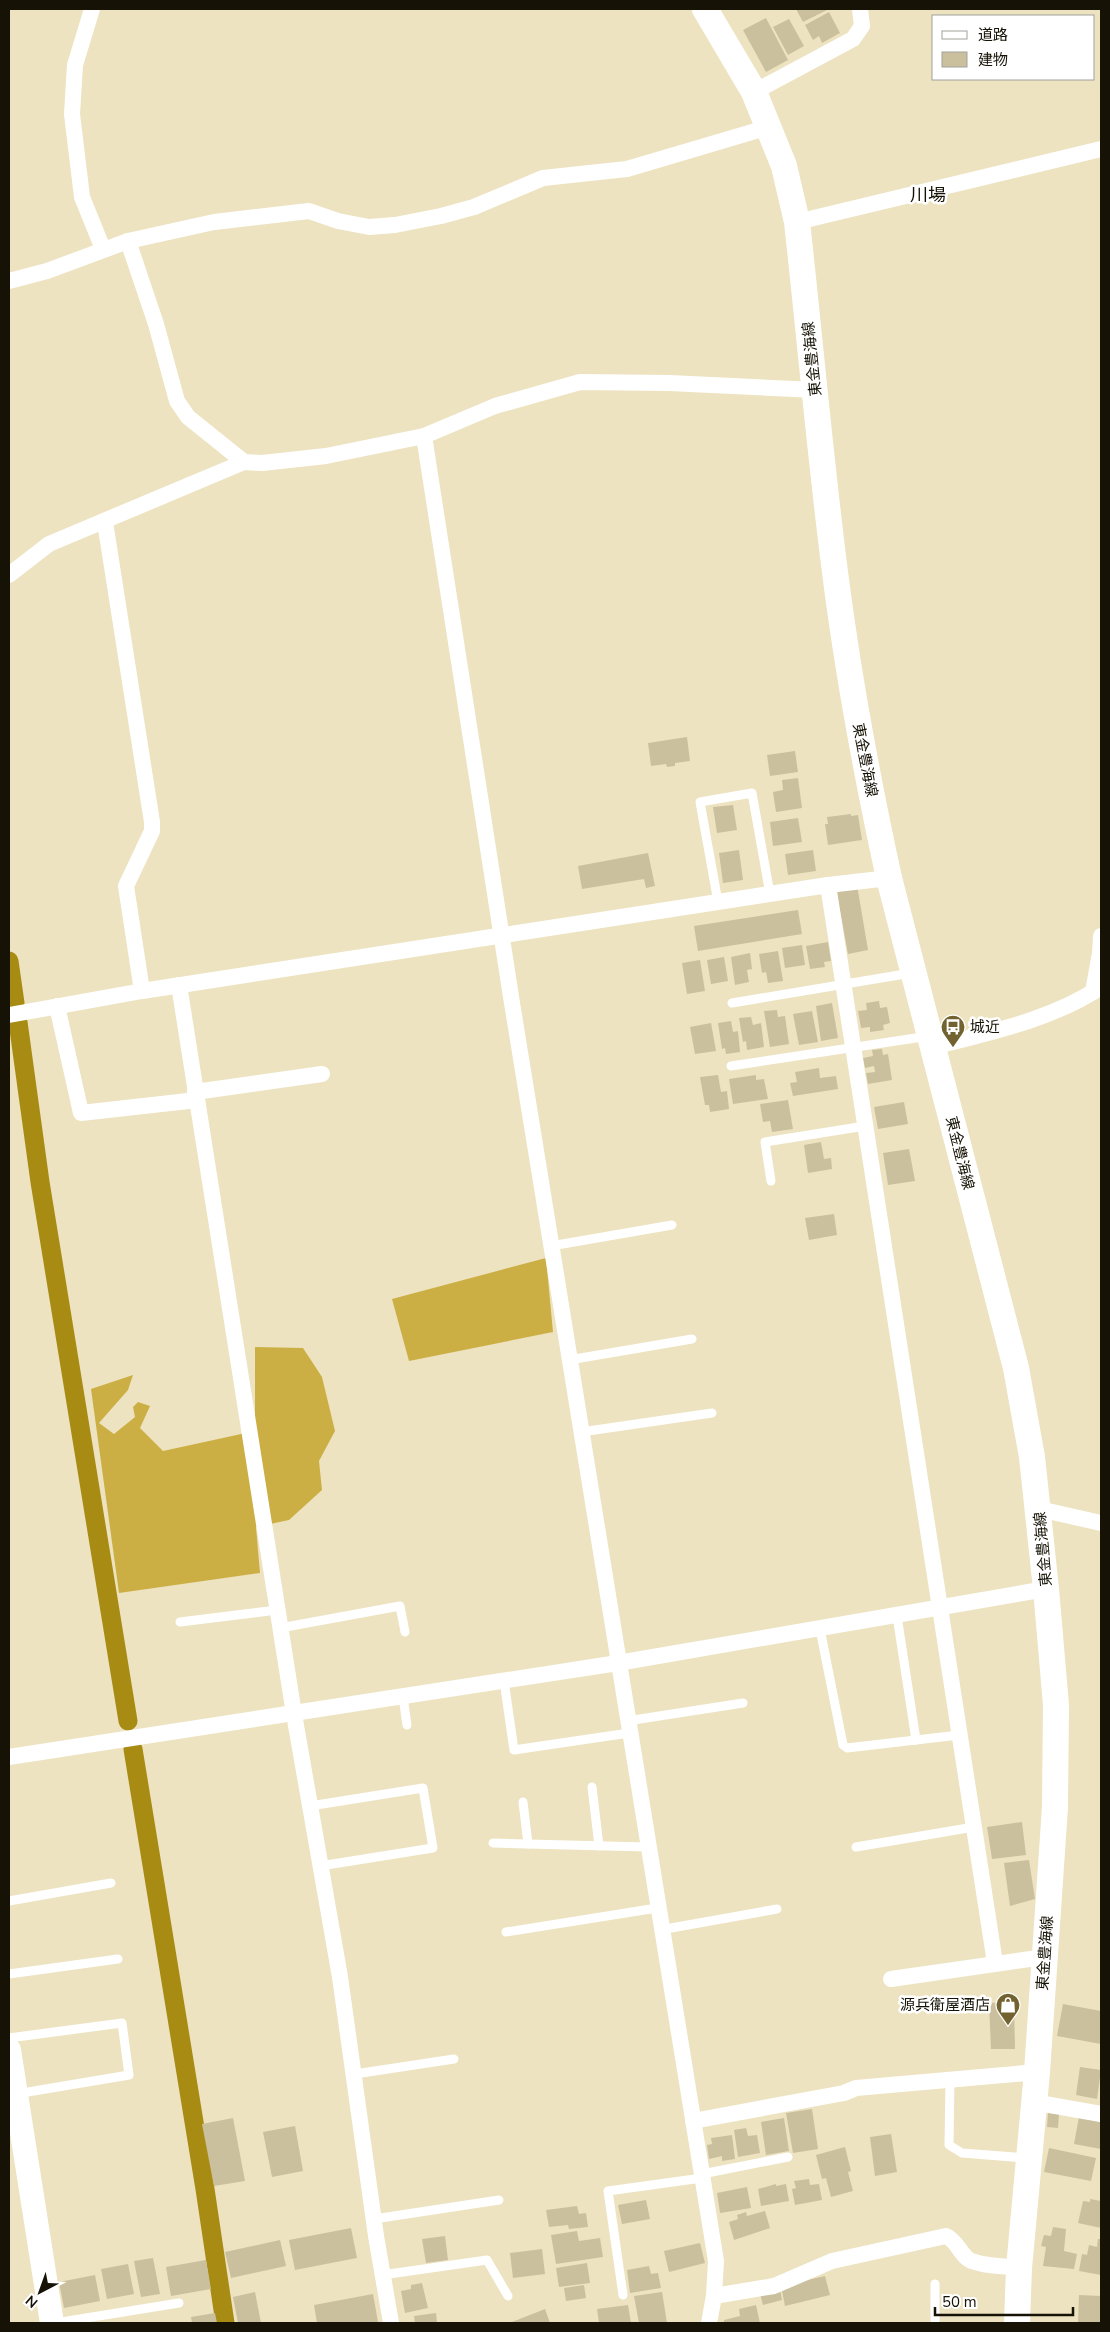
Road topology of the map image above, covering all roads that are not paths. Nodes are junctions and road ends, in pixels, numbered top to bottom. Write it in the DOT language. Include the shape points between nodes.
graph roads {
  1 [pos="92,9"];
  2 [pos="705,9"];
  3 [pos="860,9"];
  4 [pos="754,92"];
  5 [pos="768,127"];
  6 [pos="1101,150"];
  7 [pos="797,222"];
  8 [pos="128,241"];
  9 [pos="103,249"];
  10 [pos="9,281"];
  11 [pos="815,390"];
  12 [pos="424,436"];
  13 [pos="244,462"];
  14 [pos="105,522"];
  15 [pos="9,575"];
  16 [pos="889,878"];
  17 [pos="828,885"];
  18 [pos="770,894"];
  19 [pos="718,902"];
  20 [pos="502,936"];
  21 [pos="1101,936"];
  22 [pos="913,972"];
  23 [pos="843,984"];
  24 [pos="179,986"];
  25 [pos="1097,989"];
  26 [pos="142,991"];
  27 [pos="732,1003"];
  28 [pos="57,1006"];
  29 [pos="9,1014"];
  30 [pos="931,1042"];
  31 [pos="853,1047"];
  32 [pos="731,1066"];
  33 [pos="322,1074"];
  34 [pos="196,1096"];
  35 [pos="865,1126"];
  36 [pos="771,1181"];
  37 [pos="672,1225"];
  38 [pos="551,1246"];
  39 [pos="692,1339"];
  40 [pos="569,1360"];
  41 [pos="712,1413"];
  42 [pos="581,1432"];
  43 [pos="1039,1510"];
  44 [pos="1101,1523"];
  45 [pos="1046,1589"];
  46 [pos="940,1609"];
  47 [pos="277,1610"];
  48 [pos="897,1616"];
  49 [pos="180,1622"];
  50 [pos="280,1628"];
  51 [pos="820,1629"];
  52 [pos="405,1632"];
  53 [pos="618,1663"];
  54 [pos="504,1681"];
  55 [pos="403,1697"];
  56 [pos="743,1703"];
  57 [pos="294,1714"];
  58 [pos="407,1725"];
  59 [pos="628,1727"];
  60 [pos="959,1735"];
  61 [pos="916,1740"];
  62 [pos="9,1757"];
  63 [pos="592,1787"];
  64 [pos="523,1802"];
  65 [pos="310,1806"];
  66 [pos="974,1827"];
  67 [pos="493,1843"];
  68 [pos="528,1844"];
  69 [pos="599,1846"];
  70 [pos="647,1847"];
  71 [pos="856,1847"];
  72 [pos="320,1866"];
  73 [pos="111,1883"];
  74 [pos="9,1901"];
  75 [pos="657,1908"];
  76 [pos="778,1909"];
  77 [pos="660,1930"];
  78 [pos="506,1932"];
  79 [pos="1044,1957"];
  80 [pos="118,1959"];
  81 [pos="995,1963"];
  82 [pos="9,1974"];
  83 [pos="891,1979"];
  84 [pos="9,2038"];
  85 [pos="9,2050"];
  86 [pos="454,2059"];
  87 [pos="1037,2072"];
  88 [pos="355,2074"];
  89 [pos="950,2080"];
  90 [pos="16,2094"];
  91 [pos="1033,2102"];
  92 [pos="1101,2114"];
  93 [pos="693,2122"];
  94 [pos="788,2157"];
  95 [pos="1029,2158"];
  96 [pos="702,2176"];
  97 [pos="499,2200"];
  98 [pos="374,2219"];
  99 [pos="1019,2268"];
  100 [pos="382,2276"];
  101 [pos="935,2284"];
  102 [pos="623,2295"];
  103 [pos="508,2296"];
  104 [pos="714,2296"];
  105 [pos="179,2303"];
  106 [pos="54,2323"];
  107 [pos="391,2323"];
  108 [pos="709,2323"];
  109 [pos="935,2323"];
  110 [pos="1017,2323"];
  1 -- 9 [label="street" via="75,65 72,114 82,197"];
  2 -- 4 [label="main road, 東金豊海線"];
  3 -- 4 [label="street" via="862,26 853,39"];
  4 -- 5 [label="main road, 東金豊海線"];
  5 -- 7 [label="main road, 東金豊海線" via="784,166"];
  5 -- 8 [label="street" via="626,169 543,178 474,207 395,225 369,227 309,212 214,222"];
  6 -- 7 [label="street"];
  7 -- 11 [label="main road, 東金豊海線"];
  8 -- 9 [label="street"];
  8 -- 13 [label="street" via="177,401 188,416"];
  9 -- 10 [label="street" via="47,271"];
  11 -- 12 [label="street" via="580,382 495,406"];
  11 -- 16 [label="main road, 東金豊海線" via="852,692"];
  12 -- 13 [label="street" via="326,456"];
  12 -- 20 [label="street"];
  13 -- 14 [label="street"];
  14 -- 15 [label="street" via="49,544"];
  14 -- 26 [label="street" via="152,822 152,830 126,886"];
  16 -- 17 [label="street"];
  16 -- 22 [label="main road, 東金豊海線"];
  17 -- 18 [label="street"];
  17 -- 23 [label="street"];
  18 -- 19 [label="street"];
  18 -- 19 [label="lane" via="752,793 700,802"];
  19 -- 20 [label="street"];
  20 -- 24 [label="street"];
  20 -- 38 [label="street"];
  21 -- 25 [label="street"];
  22 -- 23 [label="lane"];
  22 -- 30 [label="main road, 東金豊海線"];
  23 -- 27 [label="lane"];
  23 -- 31 [label="street"];
  24 -- 26 [label="street"];
  24 -- 34 [label="street"];
  25 -- 30 [label="street" via="1039,1018"];
  26 -- 28 [label="street"];
  28 -- 29 [label="street"];
  28 -- 34 [label="street" via="81,1114"];
  30 -- 31 [label="lane"];
  30 -- 43 [label="main road, 東金豊海線" via="1016,1368"];
  31 -- 32 [label="lane"];
  31 -- 35 [label="street"];
  33 -- 34 [label="street"];
  34 -- 47 [label="street"];
  35 -- 36 [label="lane" via="765,1142"];
  35 -- 46 [label="street"];
  37 -- 38 [label="lane"];
  38 -- 40 [label="street"];
  39 -- 40 [label="lane"];
  40 -- 42 [label="street"];
  41 -- 42 [label="lane"];
  42 -- 53 [label="street"];
  43 -- 44 [label="street"];
  43 -- 45 [label="main road, 東金豊海線"];
  45 -- 46 [label="street"];
  45 -- 79 [label="main road, 東金豊海線" via="1056,1705 1055,1807"];
  46 -- 48 [label="street"];
  46 -- 60 [label="street"];
  47 -- 49 [label="lane"];
  47 -- 50 [label="street"];
  48 -- 51 [label="street"];
  48 -- 61 [label="lane"];
  50 -- 52 [label="lane" via="400,1606"];
  50 -- 57 [label="street"];
  51 -- 53 [label="street"];
  51 -- 61 [label="lane" via="843,1745 847,1748"];
  53 -- 54 [label="street"];
  53 -- 59 [label="street"];
  54 -- 55 [label="street"];
  54 -- 59 [label="lane" via="514,1750"];
  55 -- 57 [label="street"];
  55 -- 58 [label="lane"];
  56 -- 59 [label="lane"];
  57 -- 62 [label="street"];
  57 -- 65 [label="street"];
  59 -- 70 [label="street"];
  60 -- 61 [label="lane"];
  60 -- 66 [label="street"];
  63 -- 69 [label="lane"];
  64 -- 68 [label="lane"];
  65 -- 72 [label="street"];
  65 -- 72 [label="lane" via="423,1788 433,1848"];
  66 -- 71 [label="lane"];
  66 -- 81 [label="street"];
  67 -- 68 [label="lane"];
  68 -- 69 [label="lane"];
  69 -- 70 [label="lane"];
  70 -- 75 [label="street"];
  72 -- 88 [label="street"];
  73 -- 74 [label="lane"];
  75 -- 77 [label="street"];
  75 -- 78 [label="lane"];
  76 -- 77 [label="lane"];
  77 -- 93 [label="street"];
  79 -- 81 [label="street"];
  79 -- 87 [label="main road, 東金豊海線"];
  80 -- 82 [label="lane"];
  81 -- 83 [label="street"];
  84 -- 90 [label="lane" via="122,2023 129,2075"];
  85 -- 90 [label="street"];
  86 -- 88 [label="lane"];
  87 -- 89 [label="street"];
  87 -- 91 [label="main road, 東金豊海線"];
  88 -- 98 [label="street"];
  89 -- 93 [label="street" via="856,2088"];
  89 -- 95 [label="lane" via="949,2145 962,2152"];
  90 -- 106 [label="street"];
  91 -- 92 [label="street"];
  91 -- 95 [label="main road, 東金豊海線"];
  93 -- 96 [label="street"];
  94 -- 96 [label="lane"];
  95 -- 99 [label="main road, 東金豊海線"];
  96 -- 102 [label="lane" via="608,2192"];
  96 -- 104 [label="street" via="716,2260"];
  97 -- 98 [label="lane"];
  98 -- 100 [label="street"];
  99 -- 104 [label="street" via="968,2259 946,2236 832,2261 774,2286"];
  99 -- 110 [label="main road, 東金豊海線"];
  100 -- 103 [label="lane" via="487,2260"];
  100 -- 107 [label="street"];
  101 -- 109 [label="lane"];
  104 -- 108 [label="street"];
  105 -- 106 [label="lane"];
}
